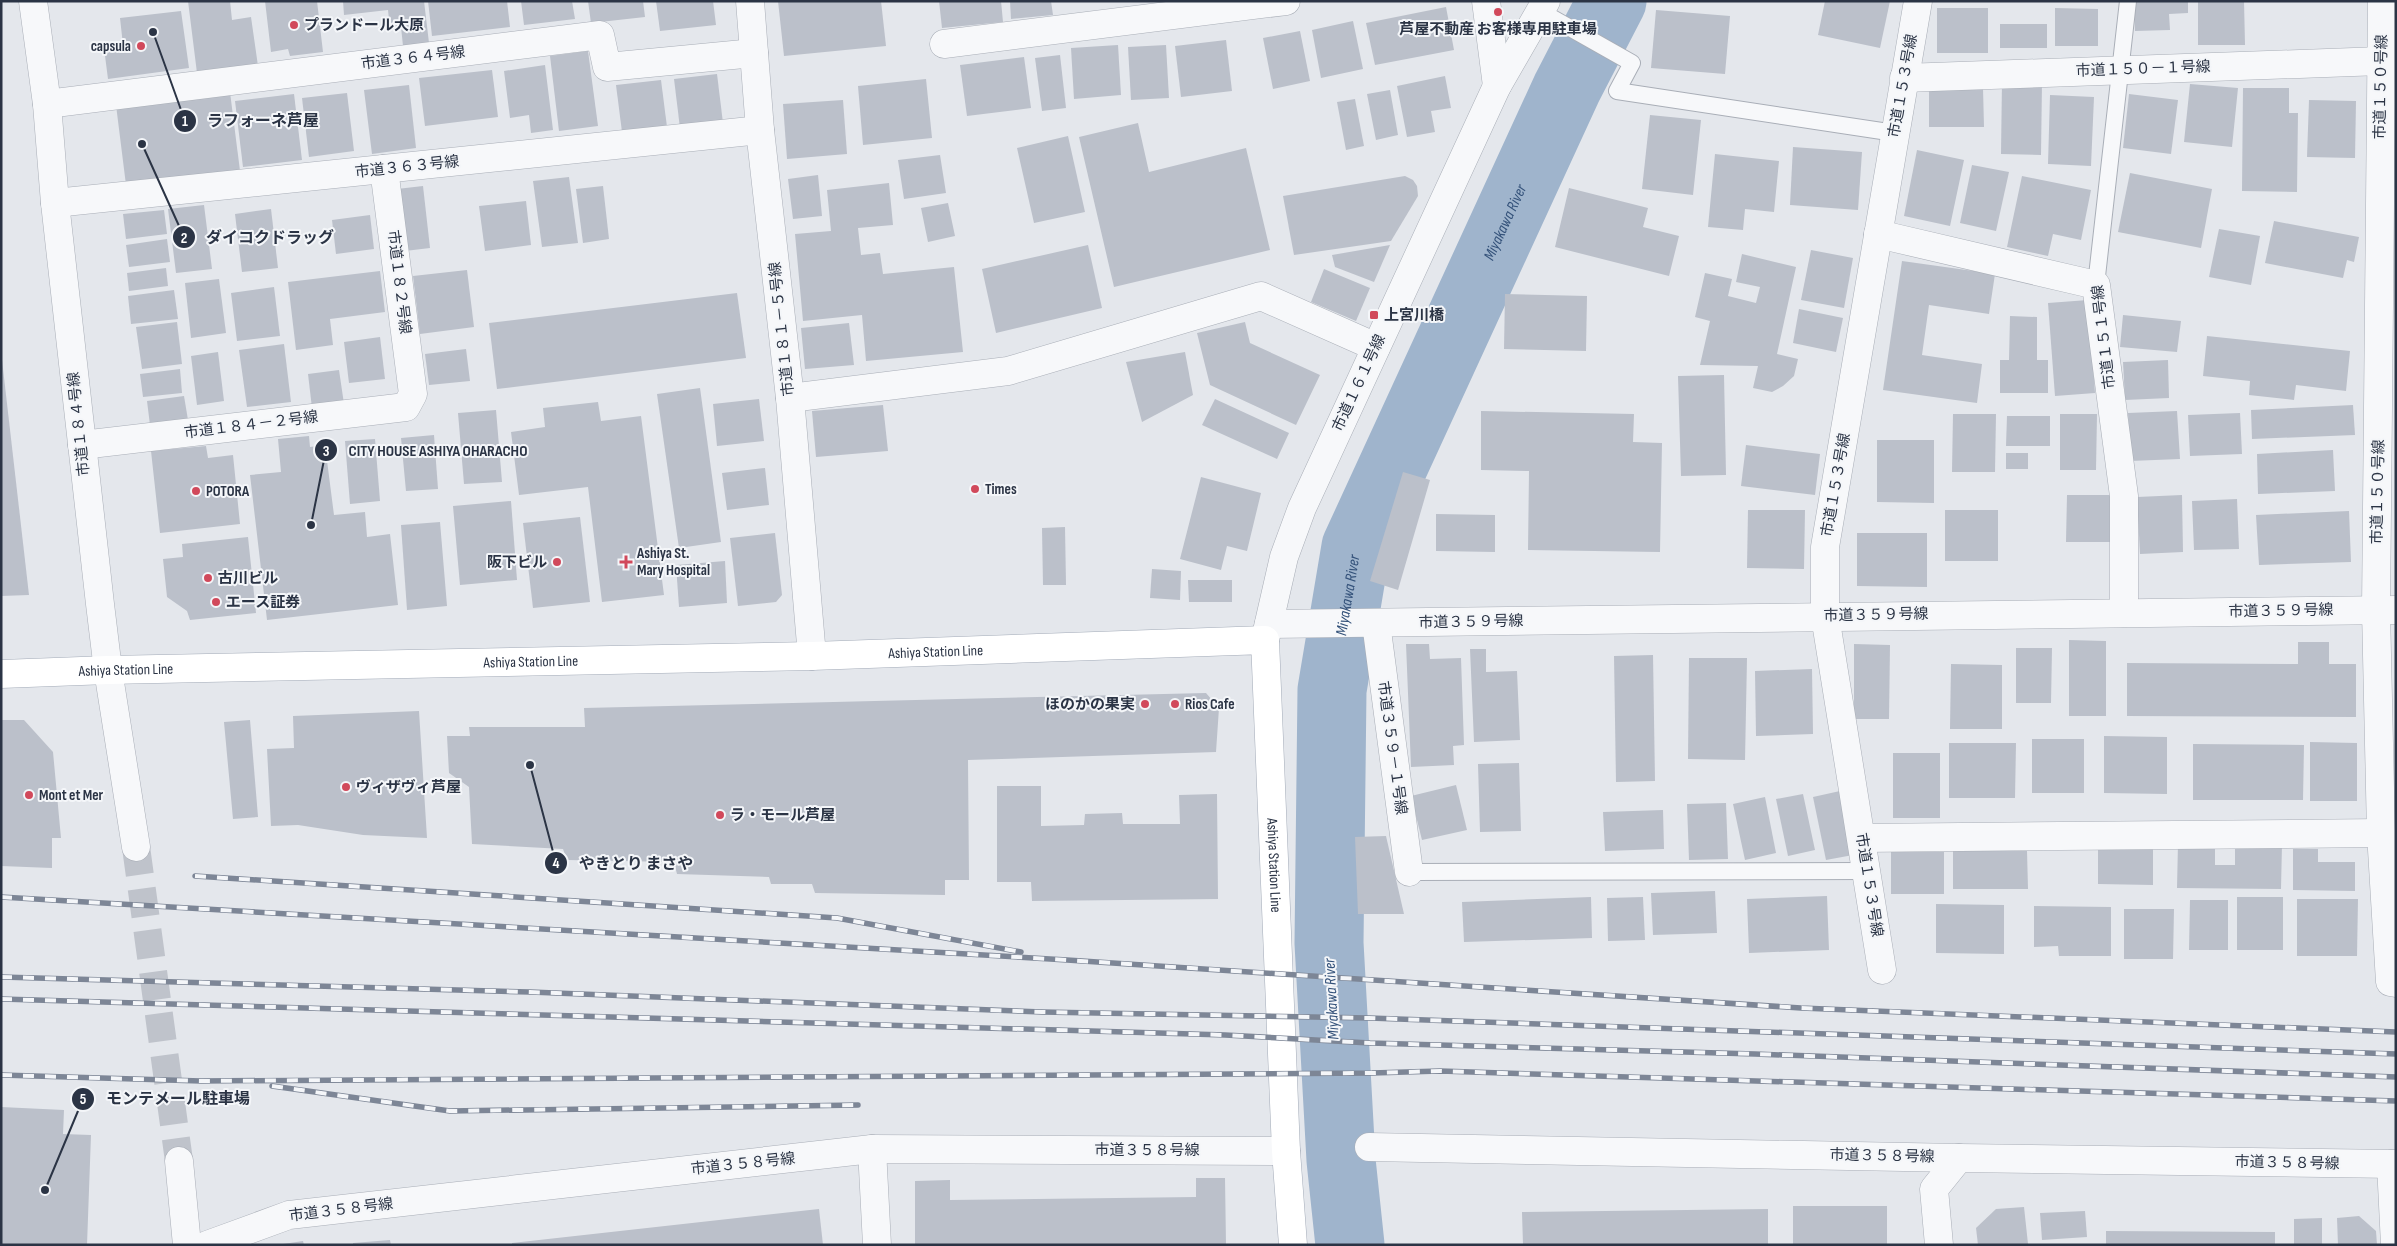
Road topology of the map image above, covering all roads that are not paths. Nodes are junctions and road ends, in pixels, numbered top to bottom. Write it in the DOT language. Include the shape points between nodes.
graph roads {
  1 [pos="33,1"];
  2 [pos="750,1"];
  3 [pos="1286,1"];
  4 [pos="1486,1"];
  5 [pos="1918,1"];
  6 [pos="2128,1"];
  7 [pos="1251,4"];
  8 [pos="1543,6"];
  9 [pos="2387,15"];
  10 [pos="944,44"];
  11 [pos="754,53"];
  12 [pos="2381,61"];
  13 [pos="2119,70"];
  14 [pos="1904,78"];
  15 [pos="1497,86"];
  16 [pos="47,104"];
  17 [pos="760,130"];
  18 [pos="1895,133"];
  19 [pos="384,169"];
  20 [pos="54,203"];
  21 [pos="1878,234"];
  22 [pos="2096,285"];
  23 [pos="1376,347"];
  24 [pos="413,394"];
  25 [pos="790,398"];
  26 [pos="82,445"];
  27 [pos="2386,610"];
  28 [pos="2124,613"];
  29 [pos="1825,616"];
  30 [pos="1366,623"];
  31 [pos="1267,632"];
  32 [pos="812,656"];
  33 [pos="108,670"];
  34 [pos="1,674"];
  35 [pos="2381,834"];
  36 [pos="1862,838"];
  37 [pos="136,846"];
  38 [pos="1867,871"];
  39 [pos="1409,872"];
  40 [pos="1882,970"];
  41 [pos="2393,982"];
  42 [pos="1369,1147"];
  43 [pos="872,1149"];
  44 [pos="1286,1151"];
  45 [pos="1960,1158"];
  46 [pos="180,1161"];
  47 [pos="2393,1164"];
  48 [pos="187,1245"];
  49 [pos="207,1245"];
  50 [pos="877,1245"];
  51 [pos="1293,1245"];
  52 [pos="1940,1245"];
  53 [pos="2395,1245"];
  1 -- 16 [label="street, 市道１８４号線"];
  2 -- 11 [label="street, 市道１８１－５号線"];
  3 -- 7 [label="street"];
  4 -- 15 [label="street"];
  5 -- 14 [label="street, 市道１５３号線"];
  6 -- 13 [label="lane, 市道１５１号線"];
  7 -- 10 [label="street"];
  8 -- 15 [label="street, 市道１６１号線"];
  8 -- 18 [label="lane" via="1577,32 1632,63 1617,91"];
  9 -- 12 [label="street, 市道１５０号線"];
  11 -- 16 [label="street, 市道３６４号線" via="607,67 600,34"];
  11 -- 17 [label="street, 市道１８１－５号線"];
  12 -- 13 [label="street, 市道１５０－１号線"];
  12 -- 27 [label="street, 市道１５０号線"];
  13 -- 14 [label="street, 市道１５０－１号線"];
  13 -- 22 [label="lane, 市道１５１号線"];
  14 -- 18 [label="street, 市道１５３号線"];
  15 -- 23 [label="street, 市道１６１号線"];
  16 -- 20 [label="street, 市道１８４号線"];
  17 -- 19 [label="street, 市道３６３号線"];
  17 -- 25 [label="street, 市道１８１－５号線"];
  18 -- 21 [label="street, 市道１５３号線"];
  19 -- 20 [label="street, 市道３６３号線"];
  19 -- 24 [label="street, 市道１８２号線"];
  20 -- 26 [label="street, 市道１８４号線"];
  21 -- 22 [label="street"];
  21 -- 29 [label="street, 市道１５３号線" via="1826,546"];
  22 -- 28 [label="street, 市道１５１号線" via="2124,496"];
  23 -- 25 [label="street" via="1261,296 1008,372"];
  23 -- 31 [label="street, 市道１６１号線" via="1302,508 1284,557"];
  24 -- 26 [label="street, 市道１８４－２号線" via="406,408"];
  25 -- 32 [label="street, 市道１８１－５号線"];
  26 -- 33 [label="street, 市道１８４号線"];
  27 -- 28 [label="street, 市道３５９号線"];
  27 -- 35 [label="street, 市道１５０号線"];
  28 -- 29 [label="street, 市道３５９号線"];
  29 -- 30 [label="street, 市道３５９号線"];
  29 -- 36 [label="street, 市道１５３号線"];
  30 -- 31 [label="street" via="1317,624"];
  30 -- 39 [label="street, 市道３５９－１号線"];
  31 -- 32 [label="main road, Ashiya Station Line"];
  31 -- 44 [label="main road, Ashiya Station Line"];
  32 -- 33 [label="main road, Ashiya Station Line"];
  33 -- 34 [label="main road, Ashiya Station Line"];
  33 -- 37 [label="street, 市道１８４号線"];
  35 -- 36 [label="street"];
  35 -- 41 [label="street, 市道１５０号線"];
  36 -- 38 [label="street, 市道１５３号線"];
  38 -- 39 [label="lane"];
  38 -- 40 [label="street, 市道１５３号線"];
  42 -- 45 [label="street, 市道３５８号線"];
  43 -- 44 [label="street, 市道３５８号線"];
  43 -- 49 [label="street, 市道３５８号線" via="288,1215"];
  43 -- 50 [label="street"];
  44 -- 51 [label="main road, Ashiya Station Line"];
  45 -- 47 [label="street, 市道３５８号線"];
  45 -- 52 [label="street" via="1934,1189"];
  46 -- 48 [label="street"];
  47 -- 53 [label="street"];
}
